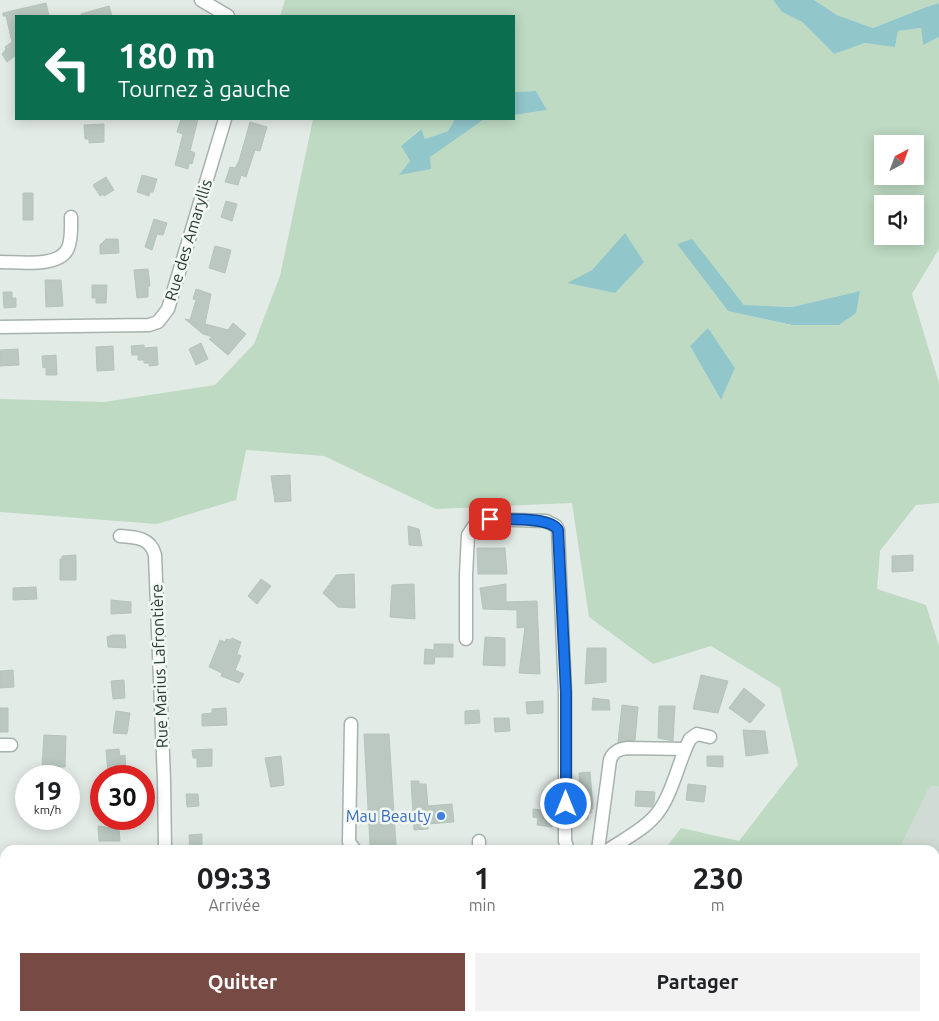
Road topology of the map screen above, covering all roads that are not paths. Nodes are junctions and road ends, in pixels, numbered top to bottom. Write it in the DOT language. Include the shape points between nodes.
graph roads {
  1 [pos="200,0"];
  2 [pos="226,15"];
  3 [pos="225,120"];
  4 [pos="71,217"];
  5 [pos="0,262"];
  6 [pos="0,327"];
  7 [pos="120,536"];
  8 [pos="466,639"];
  9 [pos="351,724"];
  10 [pos="710,737"];
  11 [pos="685,749"];
  12 [pos="165,845"];
  13 [pos="351,845"];
  14 [pos="567,845"];
  15 [pos="599,845"];
  16 [pos="615,845"];
  1 -- 2 [label="street"];
  3 -- 6 [label="street, Rue des Amaryllis" via="168,309 158,322 149,325"];
  4 -- 5 [label="street" via="69,246 60,258"];
  7 -- 12 [label="street, Rue Marius Lafrontière" via="145,541 155,555"];
  8 -- 14 [label="street" via="468,535 474,526 490,519 546,521 556,526 566,693"];
  9 -- 13 [label="street"];
  10 -- 11 [label="street" via="694,735"];
  11 -- 15 [label="street" via="626,748 612,755"];
  11 -- 16 [label="street" via="657,814"];
}
